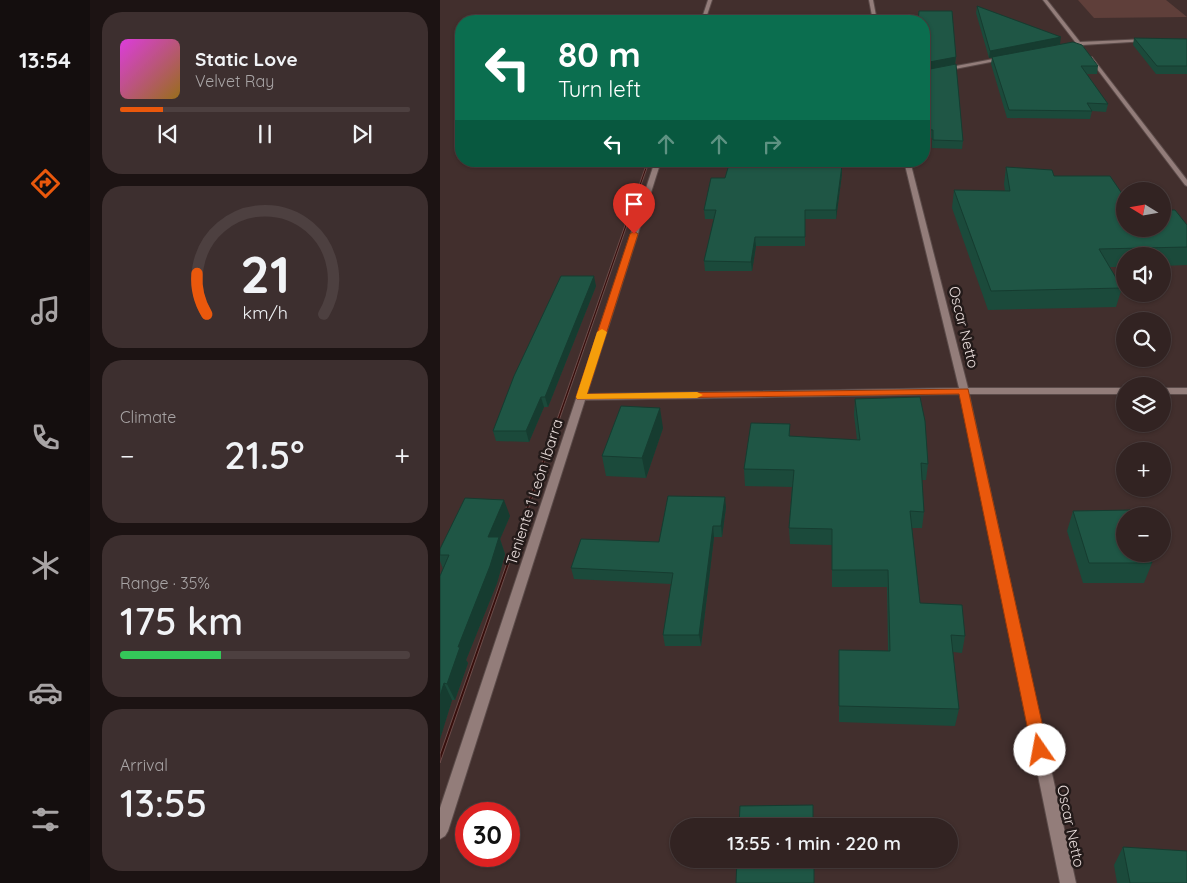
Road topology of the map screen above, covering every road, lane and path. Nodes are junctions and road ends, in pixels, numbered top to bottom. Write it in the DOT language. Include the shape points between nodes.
graph roads {
  1 [pos="710,0"];
  2 [pos="871,0"];
  3 [pos="1045,0"];
  4 [pos="705,15"];
  5 [pos="875,15"];
  6 [pos="1158,40"];
  7 [pos="1079,44"];
  8 [pos="1059,48"];
  9 [pos="1011,57"];
  10 [pos="930,73"];
  11 [pos="656,167"];
  12 [pos="908,167"];
  13 [pos="1187,184"];
  14 [pos="964,391"];
  15 [pos="1116,391"];
  16 [pos="1171,391"];
  17 [pos="1187,391"];
  18 [pos="581,397"];
  19 [pos="440,831"];
  20 [pos="1068,883"];
  1 -- 4 [label="street"];
  2 -- 5 [label="street"];
  3 -- 7 [label="street"];
  6 -- 7 [label="street"];
  7 -- 8 [label="street"];
  7 -- 13 [label="street"];
  9 -- 10 [label="street"];
  11 -- 18 [label="street, Teniente 1 León Ibarra"];
  12 -- 14 [label="street, Oscar Netto"];
  14 -- 15 [label="street"];
  14 -- 18 [label="street"];
  14 -- 20 [label="street, Oscar Netto"];
  16 -- 17 [label="street"];
  18 -- 19 [label="street, Teniente 1 León Ibarra"];
}
